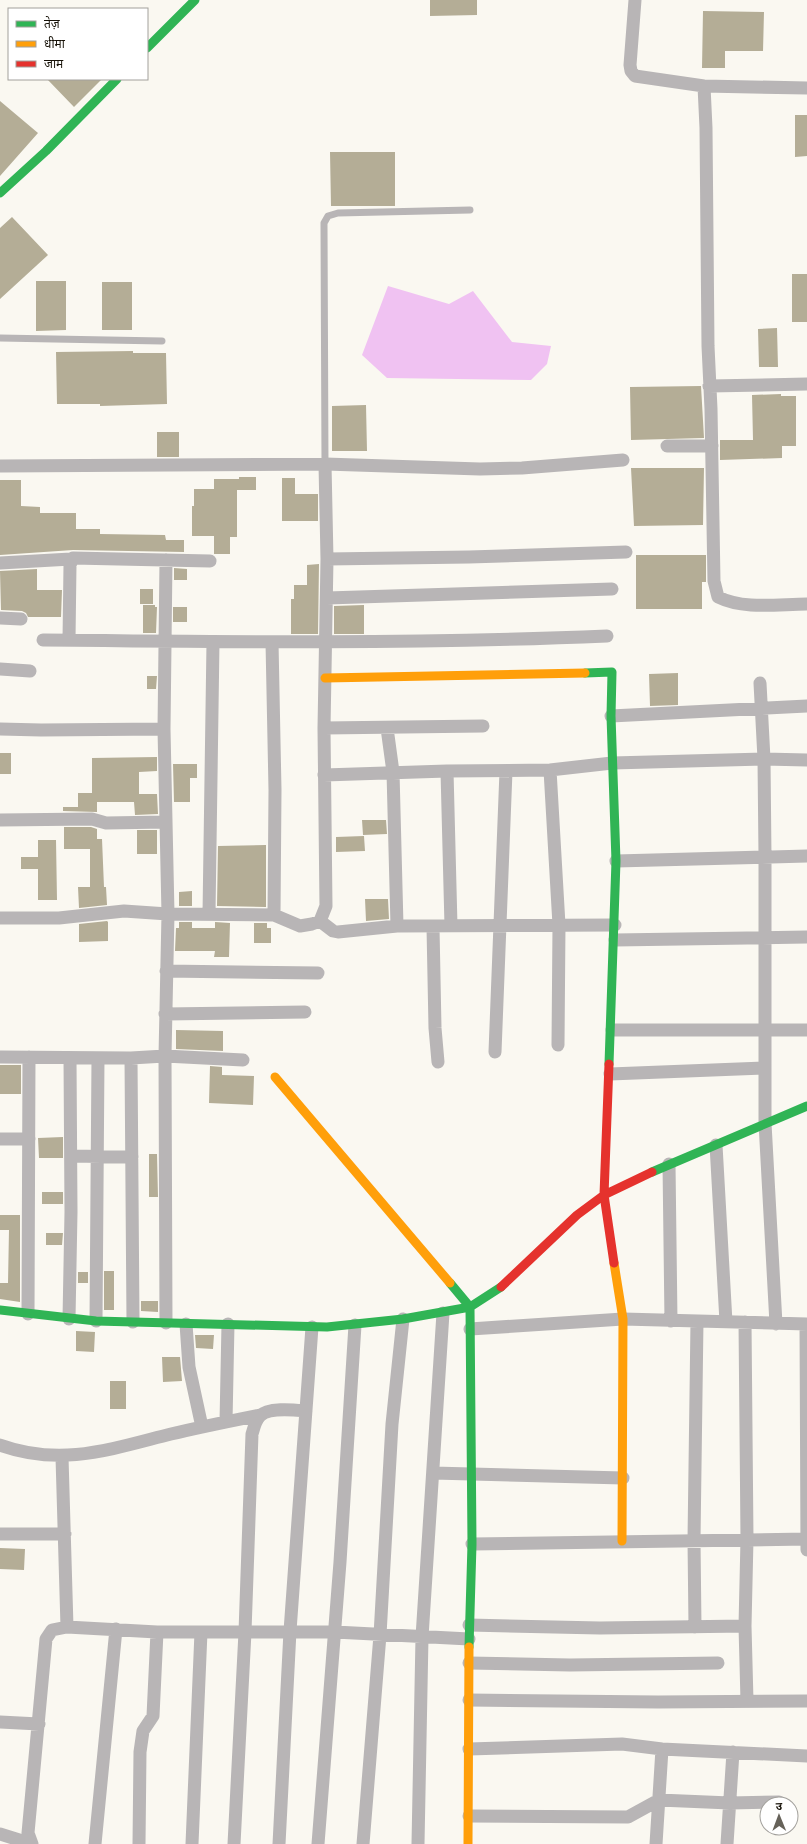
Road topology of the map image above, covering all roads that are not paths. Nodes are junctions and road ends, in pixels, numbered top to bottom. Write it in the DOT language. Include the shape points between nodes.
graph roads {
  1 [pos="195,0"];
  2 [pos="635,0"];
  3 [pos="148,47"];
  4 [pos="116,80"];
  5 [pos="704,86"];
  6 [pos="807,88"];
  7 [pos="1,192"];
  8 [pos="470,210"];
  9 [pos="0,338"];
  10 [pos="162,341"];
  11 [pos="807,384"];
  12 [pos="709,386"];
  13 [pos="667,446"];
  14 [pos="712,446"];
  15 [pos="623,460"];
  16 [pos="325,464"];
  17 [pos="0,466"];
  18 [pos="626,552"];
  19 [pos="71,559"];
  20 [pos="327,559"];
  21 [pos="166,560"];
  22 [pos="210,561"];
  23 [pos="0,564"];
  24 [pos="612,589"];
  25 [pos="327,598"];
  26 [pos="807,604"];
  27 [pos="0,618"];
  28 [pos="21,619"];
  29 [pos="607,636"];
  30 [pos="43,640"];
  31 [pos="69,640"];
  32 [pos="326,641"];
  33 [pos="165,642"];
  34 [pos="213,642"];
  35 [pos="272,642"];
  36 [pos="0,669"];
  37 [pos="30,671"];
  38 [pos="325,678"];
  39 [pos="760,683"];
  40 [pos="807,706"];
  41 [pos="761,708"];
  42 [pos="611,716"];
  43 [pos="484,726"];
  44 [pos="164,728"];
  45 [pos="324,728"];
  46 [pos="386,728"];
  47 [pos="0,729"];
  48 [pos="764,760"];
  49 [pos="807,760"];
  50 [pos="612,763"];
  51 [pos="550,770"];
  52 [pos="447,771"];
  53 [pos="506,771"];
  54 [pos="393,772"];
  55 [pos="324,775"];
  56 [pos="0,820"];
  57 [pos="165,822"];
  58 [pos="765,856"];
  59 [pos="807,856"];
  60 [pos="616,861"];
  61 [pos="168,914"];
  62 [pos="209,914"];
  63 [pos="274,915"];
  64 [pos="0,918"];
  65 [pos="320,921"];
  66 [pos="559,925"];
  67 [pos="615,925"];
  68 [pos="397,926"];
  69 [pos="452,926"];
  70 [pos="500,926"];
  71 [pos="433,927"];
  72 [pos="807,937"];
  73 [pos="766,938"];
  74 [pos="615,940"];
  75 [pos="166,971"];
  76 [pos="318,973"];
  77 [pos="305,1012"];
  78 [pos="165,1014"];
  79 [pos="612,1030"];
  80 [pos="765,1030"];
  81 [pos="807,1030"];
  82 [pos="558,1045"];
  83 [pos="495,1052"];
  84 [pos="164,1056"];
  85 [pos="0,1057"];
  86 [pos="29,1057"];
  87 [pos="70,1058"];
  88 [pos="98,1058"];
  89 [pos="131,1058"];
  90 [pos="243,1060"];
  91 [pos="438,1062"];
  92 [pos="764,1068"];
  93 [pos="610,1074"];
  94 [pos="275,1077"];
  95 [pos="807,1106"];
  96 [pos="765,1123"];
  97 [pos="0,1139"];
  98 [pos="29,1139"];
  99 [pos="716,1145"];
  100 [pos="71,1156"];
  101 [pos="98,1156"];
  102 [pos="132,1157"];
  103 [pos="669,1164"];
  104 [pos="604,1195"];
  105 [pos="470,1307"];
  106 [pos="0,1310"];
  107 [pos="443,1313"];
  108 [pos="28,1314"];
  109 [pos="69,1319"];
  110 [pos="403,1319"];
  111 [pos="623,1319"];
  112 [pos="671,1320"];
  113 [pos="96,1321"];
  114 [pos="697,1321"];
  115 [pos="133,1322"];
  116 [pos="726,1322"];
  117 [pos="745,1322"];
  118 [pos="166,1323"];
  119 [pos="186,1324"];
  120 [pos="228,1324"];
  121 [pos="776,1324"];
  122 [pos="806,1324"];
  123 [pos="355,1325"];
  124 [pos="312,1327"];
  125 [pos="470,1329"];
  126 [pos="306,1411"];
  127 [pos="260,1415"];
  128 [pos="226,1422"];
  129 [pos="202,1427"];
  130 [pos="0,1445"];
  131 [pos="62,1457"];
  132 [pos="433,1473"];
  133 [pos="472,1475"];
  134 [pos="623,1478"];
  135 [pos="0,1534"];
  136 [pos="65,1534"];
  137 [pos="807,1539"];
  138 [pos="694,1540"];
  139 [pos="747,1540"];
  140 [pos="622,1541"];
  141 [pos="472,1544"];
  142 [pos="807,1550"];
  143 [pos="469,1625"];
  144 [pos="745,1626"];
  145 [pos="67,1627"];
  146 [pos="695,1627"];
  147 [pos="116,1629"];
  148 [pos="290,1631"];
  149 [pos="158,1632"];
  150 [pos="201,1632"];
  151 [pos="245,1632"];
  152 [pos="335,1632"];
  153 [pos="380,1635"];
  154 [pos="422,1637"];
  155 [pos="469,1639"];
  156 [pos="469,1662"];
  157 [pos="718,1663"];
  158 [pos="469,1700"];
  159 [pos="747,1701"];
  160 [pos="807,1701"];
  161 [pos="0,1722"];
  162 [pos="40,1724"];
  163 [pos="469,1748"];
  164 [pos="662,1749"];
  165 [pos="733,1752"];
  166 [pos="807,1756"];
  167 [pos="659,1800"];
  168 [pos="759,1802"];
  169 [pos="730,1803"];
  170 [pos="469,1816"];
  171 [pos="0,1834"];
  172 [pos="32,1844"];
  173 [pos="95,1844"];
  174 [pos="140,1844"];
  175 [pos="192,1844"];
  176 [pos="234,1844"];
  177 [pos="279,1844"];
  178 [pos="318,1844"];
  179 [pos="363,1844"];
  180 [pos="418,1844"];
  181 [pos="468,1844"];
  182 [pos="656,1844"];
  183 [pos="727,1844"];
  1 -- 3 [label="street"];
  2 -- 5 [label="street" via="630,64 635,76"];
  4 -- 7 [label="street" via="46,151"];
  5 -- 6 [label="street"];
  5 -- 12 [label="street"];
  8 -- 16 [label="lane" via="338,213 328,216 323,232"];
  9 -- 10 [label="lane"];
  11 -- 12 [label="street"];
  12 -- 14 [label="street"];
  13 -- 14 [label="street"];
  14 -- 26 [label="street" via="714,581 718,597 736,603 757,605"];
  15 -- 16 [label="street" via="480,469"];
  16 -- 17 [label="street"];
  16 -- 20 [label="street"];
  18 -- 20 [label="street" via="469,558"];
  19 -- 21 [label="street"];
  19 -- 23 [label="street"];
  19 -- 31 [label="street"];
  20 -- 25 [label="street"];
  21 -- 22 [label="street"];
  21 -- 33 [label="street"];
  24 -- 25 [label="street"];
  25 -- 32 [label="street"];
  27 -- 28 [label="street"];
  29 -- 32 [label="street" via="419,642"];
  30 -- 31 [label="street"];
  31 -- 33 [label="street"];
  32 -- 35 [label="street"];
  32 -- 38 [label="street"];
  33 -- 34 [label="street"];
  33 -- 44 [label="street"];
  34 -- 35 [label="street"];
  34 -- 62 [label="street"];
  35 -- 63 [label="street"];
  36 -- 37 [label="street"];
  38 -- 42 [label="street" via="612,672"];
  38 -- 45 [label="street"];
  39 -- 41 [label="street"];
  40 -- 41 [label="street"];
  41 -- 42 [label="street"];
  41 -- 48 [label="street"];
  42 -- 50 [label="street"];
  43 -- 46 [label="street"];
  44 -- 47 [label="street"];
  44 -- 57 [label="street"];
  45 -- 46 [label="street"];
  45 -- 55 [label="street"];
  46 -- 54 [label="street"];
  48 -- 49 [label="street"];
  48 -- 50 [label="street"];
  48 -- 58 [label="street"];
  50 -- 51 [label="street"];
  50 -- 60 [label="street"];
  51 -- 53 [label="street"];
  51 -- 66 [label="street"];
  52 -- 53 [label="street"];
  52 -- 54 [label="street"];
  52 -- 69 [label="street"];
  53 -- 70 [label="street"];
  54 -- 55 [label="street"];
  54 -- 68 [label="street"];
  55 -- 65 [label="street" via="326,906"];
  56 -- 57 [label="street" via="92,819 106,823"];
  57 -- 61 [label="street"];
  58 -- 59 [label="street"];
  58 -- 60 [label="street"];
  58 -- 73 [label="street"];
  60 -- 67 [label="street"];
  61 -- 62 [label="street"];
  61 -- 64 [label="street" via="124,911 58,918"];
  61 -- 75 [label="street"];
  62 -- 63 [label="street"];
  63 -- 65 [label="street" via="300,926"];
  65 -- 68 [label="street" via="338,932"];
  66 -- 67 [label="street"];
  66 -- 70 [label="street"];
  66 -- 82 [label="street"];
  67 -- 74 [label="street"];
  68 -- 71 [label="street"];
  69 -- 70 [label="street"];
  69 -- 71 [label="street"];
  70 -- 83 [label="street"];
  71 -- 91 [label="street"];
  72 -- 73 [label="street"];
  73 -- 74 [label="street"];
  73 -- 80 [label="street"];
  74 -- 79 [label="street"];
  75 -- 76 [label="street"];
  75 -- 78 [label="street"];
  77 -- 78 [label="street"];
  78 -- 84 [label="street"];
  79 -- 80 [label="street"];
  79 -- 93 [label="street"];
  80 -- 81 [label="street"];
  80 -- 92 [label="street"];
  84 -- 89 [label="street"];
  84 -- 90 [label="street"];
  84 -- 118 [label="street"];
  85 -- 86 [label="street"];
  86 -- 87 [label="street"];
  86 -- 98 [label="street"];
  87 -- 88 [label="street"];
  87 -- 100 [label="street"];
  88 -- 89 [label="street"];
  88 -- 101 [label="street"];
  89 -- 102 [label="street"];
  92 -- 93 [label="street"];
  92 -- 96 [label="street"];
  93 -- 104 [label="street"];
  94 -- 105 [label="street"];
  95 -- 96 [label="street"];
  96 -- 99 [label="street"];
  96 -- 121 [label="street"];
  97 -- 98 [label="street"];
  98 -- 108 [label="street"];
  99 -- 103 [label="street"];
  99 -- 116 [label="street"];
  100 -- 101 [label="street"];
  100 -- 109 [label="street"];
  101 -- 102 [label="street"];
  101 -- 113 [label="street"];
  102 -- 115 [label="street"];
  103 -- 104 [label="street"];
  103 -- 112 [label="street"];
  104 -- 105 [label="street" via="577,1215 503,1286"];
  104 -- 111 [label="street"];
  105 -- 107 [label="street"];
  105 -- 125 [label="street"];
  106 -- 108 [label="street"];
  107 -- 110 [label="street"];
  107 -- 132 [label="street"];
  108 -- 109 [label="street"];
  109 -- 113 [label="street"];
  110 -- 123 [label="street"];
  110 -- 153 [label="street" via="392,1424"];
  111 -- 112 [label="street"];
  111 -- 125 [label="street"];
  111 -- 134 [label="street"];
  112 -- 114 [label="street"];
  113 -- 115 [label="street"];
  114 -- 116 [label="street"];
  114 -- 138 [label="street"];
  115 -- 118 [label="street"];
  116 -- 117 [label="street"];
  117 -- 121 [label="street"];
  117 -- 139 [label="street"];
  118 -- 119 [label="street"];
  119 -- 120 [label="street"];
  119 -- 129 [label="street" via="189,1367"];
  120 -- 124 [label="street"];
  120 -- 128 [label="street"];
  121 -- 122 [label="street"];
  122 -- 137 [label="street"];
  123 -- 124 [label="street"];
  123 -- 152 [label="street"];
  124 -- 126 [label="street"];
  125 -- 133 [label="street"];
  126 -- 127 [label="street" via="285,1410"];
  126 -- 148 [label="street"];
  127 -- 128 [label="street"];
  127 -- 151 [label="street" via="252,1434"];
  128 -- 129 [label="street"];
  129 -- 131 [label="street" via="91,1454"];
  130 -- 131 [label="street" via="35,1455"];
  131 -- 136 [label="street"];
  132 -- 133 [label="street"];
  132 -- 154 [label="street"];
  133 -- 134 [label="street"];
  133 -- 141 [label="street"];
  134 -- 140 [label="street"];
  135 -- 136 [label="street"];
  136 -- 145 [label="street"];
  137 -- 139 [label="street"];
  137 -- 142 [label="street"];
  138 -- 139 [label="street"];
  138 -- 140 [label="street"];
  138 -- 146 [label="street"];
  139 -- 144 [label="street"];
  140 -- 141 [label="street"];
  141 -- 143 [label="street"];
  143 -- 146 [label="street"];
  143 -- 155 [label="street"];
  144 -- 146 [label="street"];
  144 -- 159 [label="street"];
  145 -- 147 [label="street"];
  145 -- 162 [label="street" via="52,1630 46,1639"];
  147 -- 149 [label="street"];
  147 -- 173 [label="street"];
  148 -- 151 [label="street"];
  148 -- 152 [label="street"];
  148 -- 177 [label="street"];
  149 -- 150 [label="street"];
  149 -- 174 [label="street" via="153,1716 143,1731 140,1752"];
  150 -- 151 [label="street"];
  150 -- 175 [label="street"];
  151 -- 176 [label="street"];
  152 -- 153 [label="street"];
  152 -- 178 [label="street"];
  153 -- 154 [label="street"];
  153 -- 179 [label="street"];
  154 -- 155 [label="street"];
  154 -- 180 [label="street"];
  155 -- 156 [label="street"];
  156 -- 157 [label="street" via="570,1665"];
  156 -- 158 [label="street"];
  158 -- 159 [label="street"];
  158 -- 163 [label="street"];
  159 -- 160 [label="street"];
  161 -- 162 [label="street"];
  162 -- 172 [label="street" via="28,1833"];
  163 -- 164 [label="street" via="622,1744"];
  163 -- 170 [label="street"];
  164 -- 165 [label="street"];
  164 -- 167 [label="street"];
  165 -- 166 [label="street"];
  165 -- 169 [label="street"];
  167 -- 169 [label="street"];
  167 -- 170 [label="street" via="628,1817"];
  167 -- 182 [label="street"];
  168 -- 169 [label="street"];
  169 -- 183 [label="street"];
  170 -- 181 [label="street"];
  171 -- 172 [label="street"];
}
